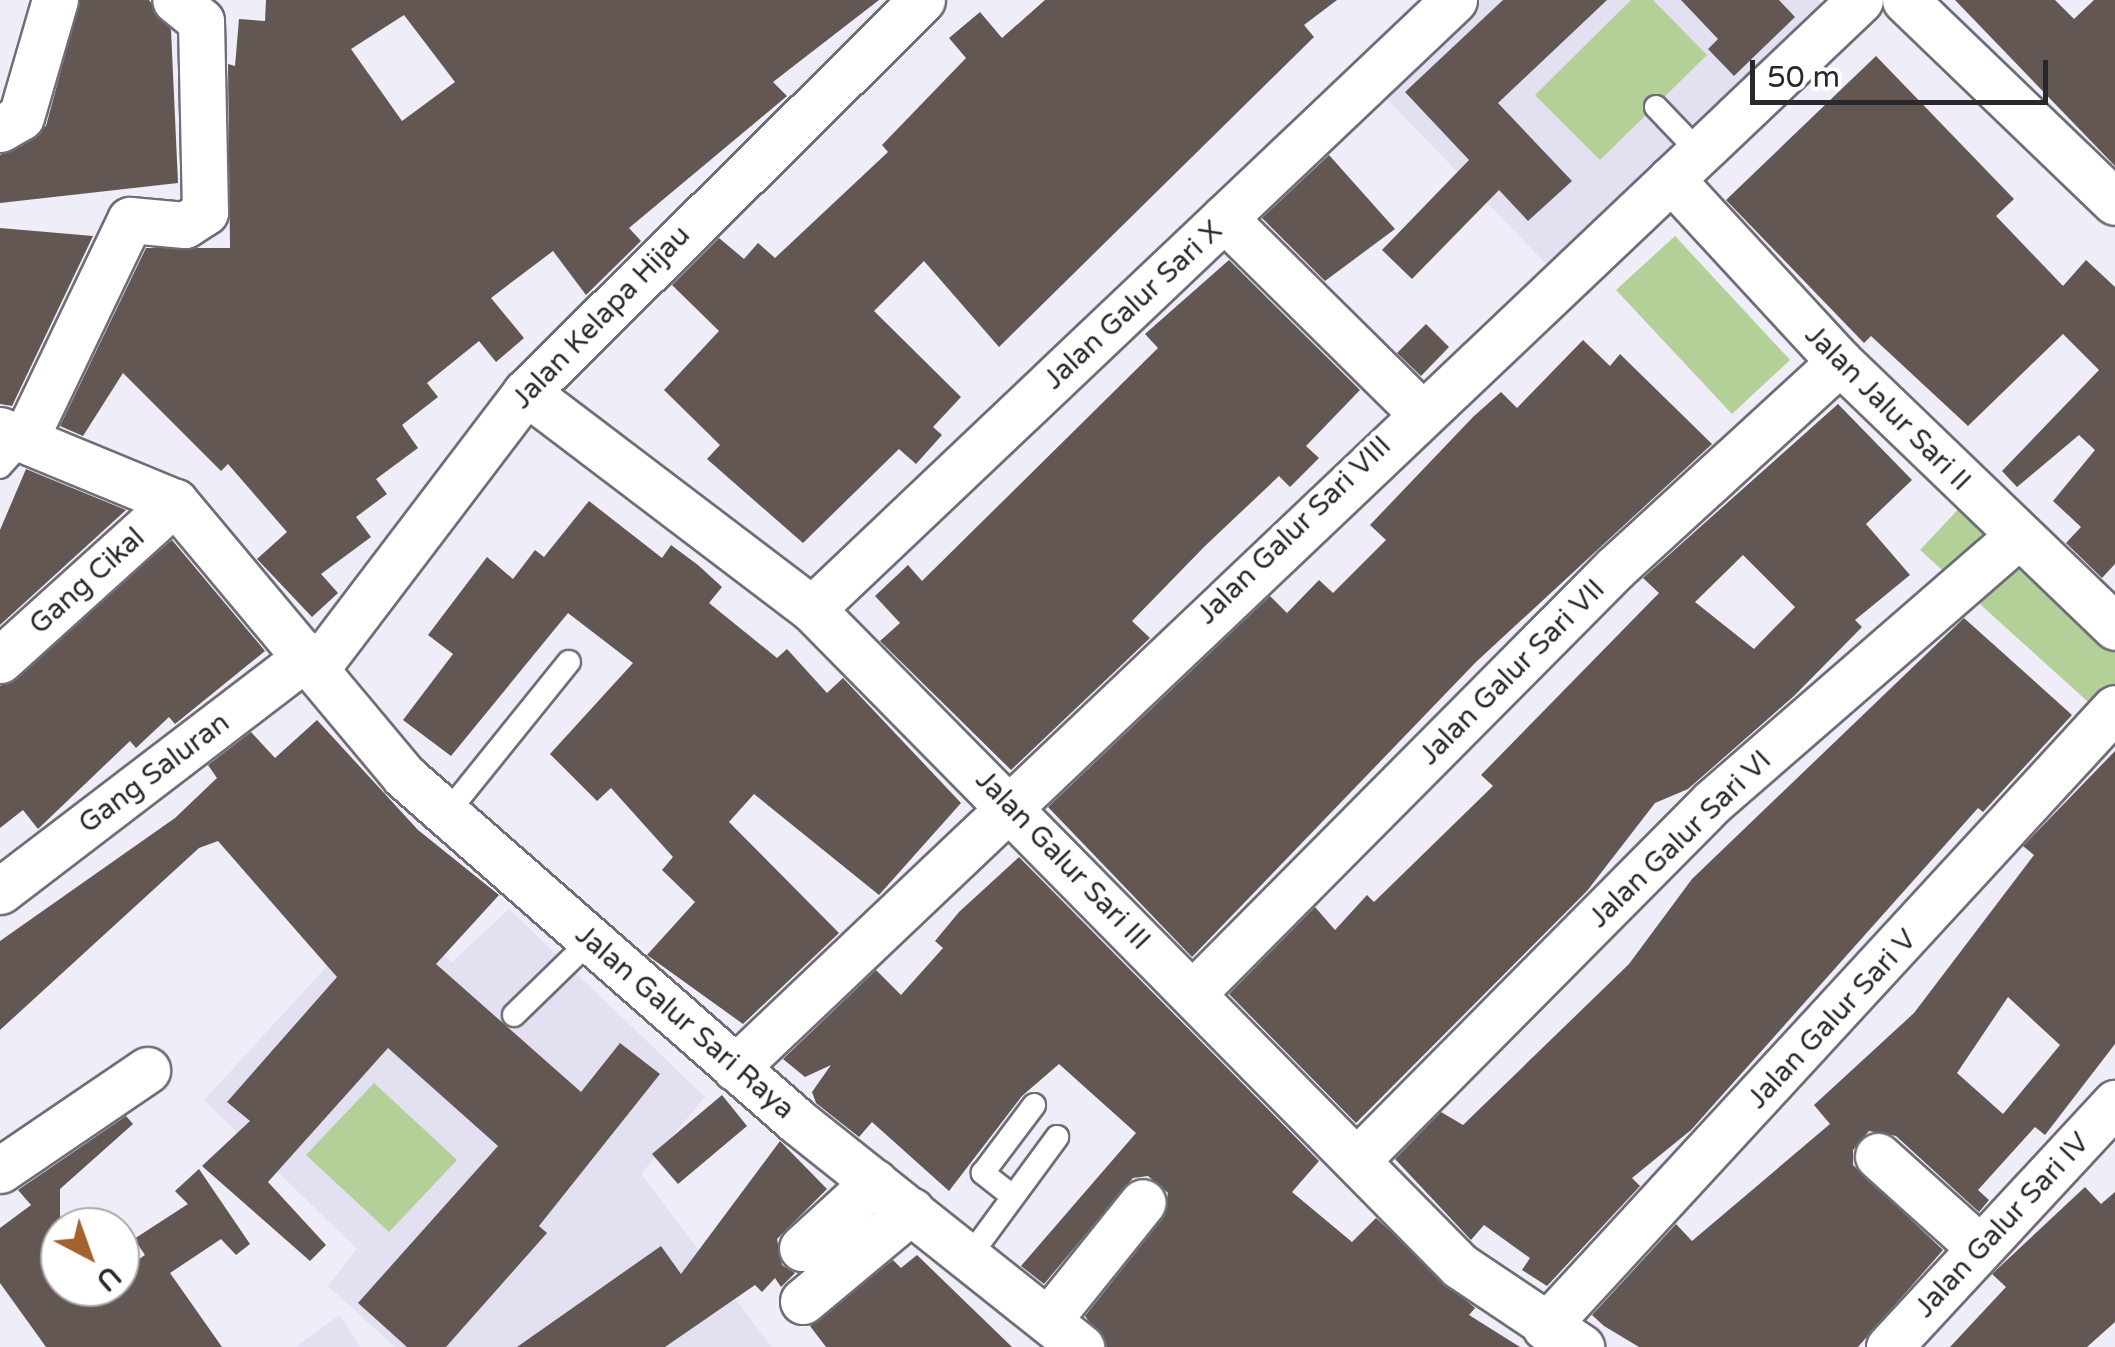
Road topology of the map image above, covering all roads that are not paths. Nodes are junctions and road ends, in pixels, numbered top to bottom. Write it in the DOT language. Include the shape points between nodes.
graph roads {
  1 [pos="55,0"];
  2 [pos="175,0"];
  3 [pos="922,0"];
  4 [pos="1454,0"];
  5 [pos="1860,0"];
  6 [pos="1904,0"];
  7 [pos="1656,107"];
  8 [pos="0,129"];
  9 [pos="1685,165"];
  10 [pos="2111,191"];
  11 [pos="1224,218"];
  12 [pos="1840,362"];
  13 [pos="531,386"];
  14 [pos="1419,411"];
  15 [pos="8,445"];
  16 [pos="175,502"];
  17 [pos="2018,537"];
  18 [pos="812,609"];
  19 [pos="2115,627"];
  20 [pos="302,647"];
  21 [pos="0,660"];
  22 [pos="569,662"];
  23 [pos="2115,708"];
  24 [pos="1008,802"];
  25 [pos="447,813"];
  26 [pos="0,891"];
  27 [pos="591,940"];
  28 [pos="1193,993"];
  29 [pos="514,1015"];
  30 [pos="735,1068"];
  31 [pos="147,1070"];
  32 [pos="2115,1102"];
  33 [pos="1034,1105"];
  34 [pos="1057,1138"];
  35 [pos="1878,1156"];
  36 [pos="1359,1158"];
  37 [pos="0,1170"];
  38 [pos="874,1182"];
  39 [pos="1011,1195"];
  40 [pos="1143,1202"];
  41 [pos="911,1210"];
  42 [pos="802,1248"];
  43 [pos="1980,1248"];
  44 [pos="969,1257"];
  45 [pos="803,1301"];
  46 [pos="1065,1334"];
  47 [pos="1563,1337"];
  48 [pos="1888,1347"];
  1 -- 8 [label="street" via="21,116"];
  2 -- 15 [label="street" via="200,21 210,194 205,212 179,225 130,220"];
  3 -- 13 [label="street, Jalan Kelapa Hijau"];
  4 -- 11 [label="street, Jalan Galur Sari X"];
  5 -- 9 [label="street, Jalan Galur Sari VIII"];
  6 -- 10 [label="street"];
  7 -- 9 [label="lane"];
  9 -- 12 [label="street, Jalan Jalur Sari II"];
  9 -- 14 [label="street, Jalan Galur Sari VIII"];
  11 -- 14 [label="street"];
  11 -- 18 [label="street, Jalan Galur Sari X"];
  12 -- 17 [label="street, Jalan Jalur Sari II"];
  12 -- 28 [label="street, Jalan Galur Sari VII" via="1615,568"];
  13 -- 18 [label="street, Jalan Galur Sari III"];
  13 -- 20 [label="street, Jalan Kelapa Hijau"];
  14 -- 24 [label="street, Jalan Galur Sari VIII"];
  15 -- 16 [label="street"];
  16 -- 20 [label="street, Jalan Galur Sari Raya"];
  16 -- 21 [label="street, Gang Cikal"];
  17 -- 19 [label="street, Jalan Jalur Sari II"];
  17 -- 36 [label="street, Jalan Galur Sari VI" via="1712,802"];
  18 -- 24 [label="street, Jalan Galur Sari III"];
  20 -- 25 [label="street, Jalan Galur Sari Raya" via="380,750"];
  20 -- 26 [label="street, Gang Saluran"];
  22 -- 25 [label="lane"];
  23 -- 47 [label="street, Jalan Galur Sari V"];
  24 -- 28 [label="street, Jalan Galur Sari III"];
  24 -- 30 [label="street, Jalan Galur Sari VIII"];
  25 -- 27 [label="street, Jalan Galur Sari Raya"];
  27 -- 29 [label="lane"];
  27 -- 30 [label="street, Jalan Galur Sari Raya"];
  28 -- 36 [label="street, Jalan Galur Sari III"];
  30 -- 38 [label="street, Jalan Galur Sari Raya"];
  31 -- 37 [label="street"];
  32 -- 43 [label="street, Jalan Galur Sari IV"];
  33 -- 39 [label="lane" via="982,1173"];
  34 -- 39 [label="lane"];
  35 -- 43 [label="street"];
  36 -- 47 [label="street, Jalan Galur Sari III" via="1460,1266"];
  38 -- 41 [label="street, Jalan Galur Sari Raya"];
  38 -- 42 [label="street"];
  39 -- 44 [label="lane"];
  40 -- 46 [label="street"];
  41 -- 44 [label="street, Jalan Galur Sari Raya"];
  41 -- 45 [label="street"];
  43 -- 48 [label="street, Jalan Galur Sari IV"];
  44 -- 46 [label="street, Jalan Galur Sari Raya"];
}
